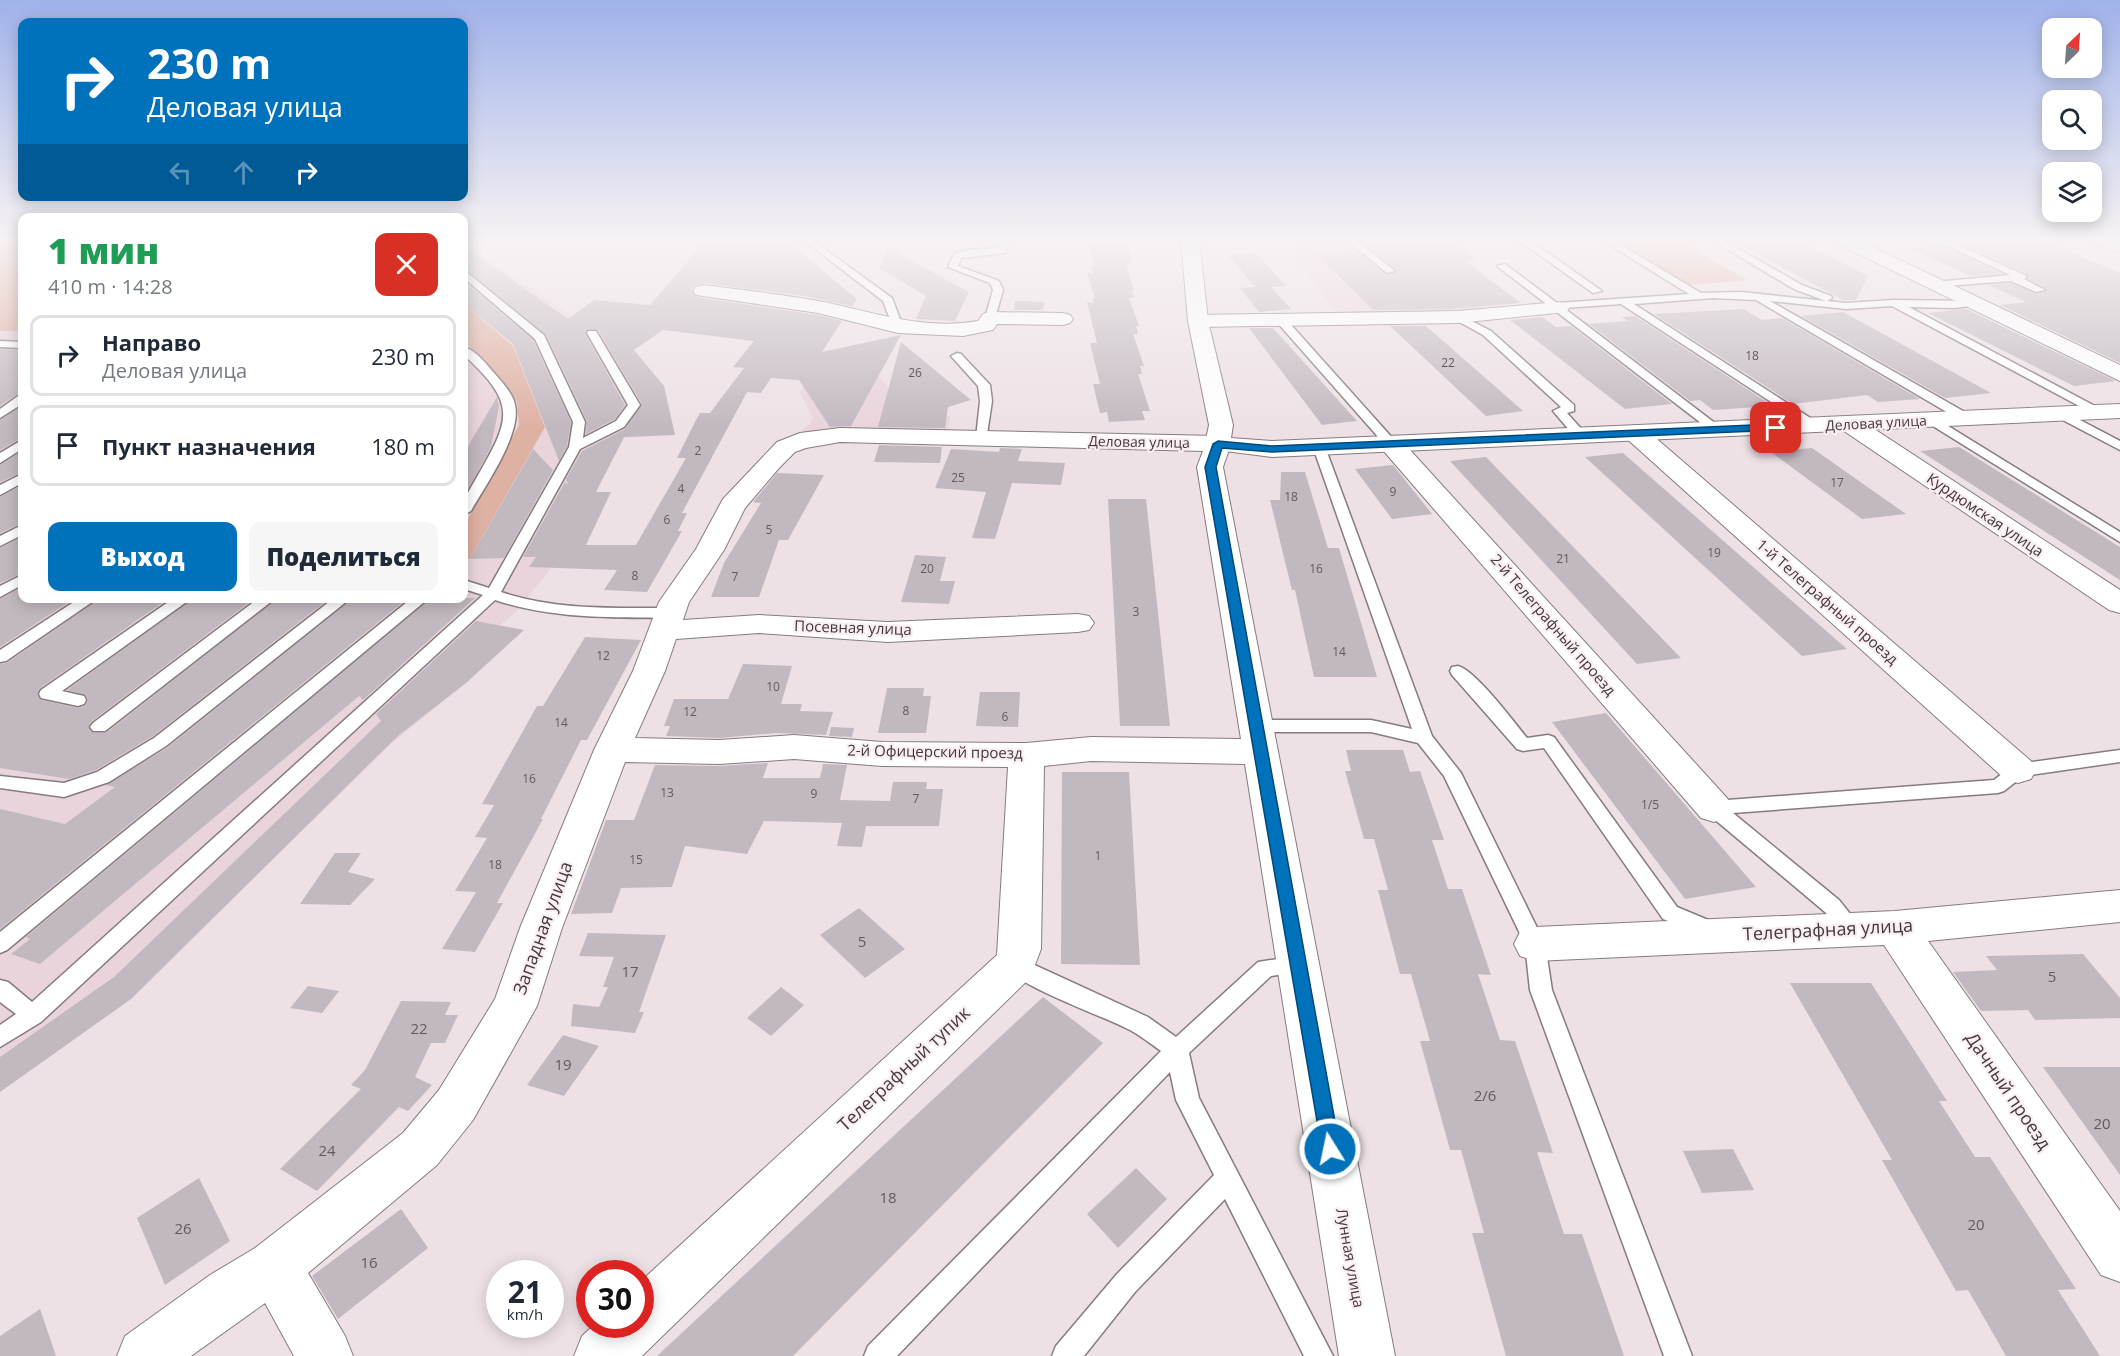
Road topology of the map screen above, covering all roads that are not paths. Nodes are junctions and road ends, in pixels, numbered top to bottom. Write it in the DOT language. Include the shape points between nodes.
graph roads {
  1 [pos="499,302"];
  2 [pos="784,302"];
  3 [pos="889,302"];
  4 [pos="995,302"];
  5 [pos="1196,302"];
  6 [pos="1551,302"];
  7 [pos="1609,302"];
  8 [pos="1625,302"];
  9 [pos="1765,302"];
  10 [pos="1809,302"];
  11 [pos="1893,303"];
  12 [pos="1972,303"];
  13 [pos="1557,307"];
  14 [pos="1458,317"];
  15 [pos="990,318"];
  16 [pos="1063,319"];
  17 [pos="1280,319"];
  18 [pos="1198,321"];
  19 [pos="898,327"];
  20 [pos="592,333"];
  21 [pos="0,344"];
  22 [pos="18,345"];
  23 [pos="468,354"];
  24 [pos="957,356"];
  25 [pos="2120,374"];
  26 [pos="18,402"];
  27 [pos="2110,412"];
  28 [pos="0,414"];
  29 [pos="2061,414"];
  30 [pos="1966,418"];
  31 [pos="1932,420"];
  32 [pos="1850,424"];
  33 [pos="1814,426"];
  34 [pos="1718,430"];
  35 [pos="1635,433"];
  36 [pos="840,435"];
  37 [pos="1581,435"];
  38 [pos="982,438"];
  39 [pos="1218,444"];
  40 [pos="1391,444"];
  41 [pos="2120,446"];
  42 [pos="18,447"];
  43 [pos="575,447"];
  44 [pos="1319,447"];
  45 [pos="0,461"];
  46 [pos="18,461"];
  47 [pos="18,480"];
  48 [pos="0,490"];
  49 [pos="468,504"];
  50 [pos="18,531"];
  51 [pos="2120,537"];
  52 [pos="0,542"];
  53 [pos="18,581"];
  54 [pos="468,585"];
  55 [pos="0,592"];
  56 [pos="492,594"];
  57 [pos="83,603"];
  58 [pos="177,603"];
  59 [pos="262,603"];
  60 [pos="338,603"];
  61 [pos="416,603"];
  62 [pos="2120,604"];
  63 [pos="666,620"];
  64 [pos="1078,623"];
  65 [pos="0,657"];
  66 [pos="1458,671"];
  67 [pos="78,700"];
  68 [pos="99,727"];
  69 [pos="1424,738"];
  70 [pos="1257,739"];
  71 [pos="612,750"];
  72 [pos="1026,754"];
  73 [pos="2120,756"];
  74 [pos="2018,770"];
  75 [pos="0,782"];
  76 [pos="1714,808"];
  77 [pos="2120,906"];
  78 [pos="1874,929"];
  79 [pos="1788,933"];
  80 [pos="0,944"];
  81 [pos="1535,944"];
  82 [pos="1015,965"];
  83 [pos="1297,965"];
  84 [pos="0,989"];
  85 [pos="33,1015"];
  86 [pos="0,1037"];
  87 [pos="1177,1050"];
  88 [pos="1228,1178"];
  89 [pos="2120,1256"];
  90 [pos="274,1267"];
  91 [pos="654,1306"];
  92 [pos="621,1338"];
  93 [pos="145,1356"];
  94 [pos="325,1356"];
  95 [pos="602,1356"];
  96 [pos="878,1356"];
  97 [pos="1066,1356"];
  98 [pos="1319,1356"];
  99 [pos="1367,1356"];
  100 [pos="1678,1356"];
  1 -- 43 [label="lane" via="540,337 579,422"];
  2 -- 19 [label="street"];
  3 -- 19 [label="lane"];
  4 -- 15 [label="lane"];
  5 -- 18 [label="street, Лунная улица"];
  6 -- 13 [label="lane"];
  7 -- 13 [label="lane"];
  8 -- 33 [label="lane"];
  9 -- 30 [label="lane"];
  10 -- 11 [label="lane" via="1846,306"];
  11 -- 12 [label="lane"];
  11 -- 27 [label="lane"];
  12 -- 25 [label="street"];
  13 -- 14 [label="street"];
  13 -- 34 [label="lane"];
  14 -- 17 [label="street"];
  14 -- 37 [label="lane" via="1487,333 1570,408 1558,411"];
  15 -- 16 [label="street"];
  15 -- 19 [label="street" via="986,326 963,330"];
  17 -- 18 [label="street"];
  17 -- 40 [label="lane"];
  18 -- 39 [label="street, Лунная улица" via="1221,425"];
  20 -- 43 [label="lane" via="634,405 620,424"];
  21 -- 22 [label="lane"];
  23 -- 49 [label="lane" via="510,404 509,427"];
  24 -- 38 [label="lane" via="984,385"];
  26 -- 28 [label="lane"];
  27 -- 29 [label="street, Деловая улица"];
  29 -- 30 [label="street, Деловая улица"];
  29 -- 41 [label="lane"];
  30 -- 31 [label="street, Деловая улица"];
  31 -- 32 [label="street, Деловая улица"];
  31 -- 51 [label="lane"];
  32 -- 33 [label="street, Деловая улица"];
  32 -- 62 [label="street, Курдюмская улица"];
  33 -- 34 [label="street, Деловая улица"];
  34 -- 35 [label="street, Деловая улица"];
  35 -- 37 [label="street, Деловая улица"];
  35 -- 74 [label="street, 1-й Телеграфный проезд"];
  36 -- 38 [label="street, Деловая улица"];
  36 -- 63 [label="street, Западная улица" via="800,441 786,447 770,463 733,505"];
  37 -- 40 [label="street, Деловая улица"];
  38 -- 39 [label="street, Деловая улица"];
  39 -- 44 [label="street, Деловая улица" via="1272,449"];
  39 -- 70 [label="street, Лунная улица" via="1210,467"];
  40 -- 44 [label="street, Деловая улица"];
  40 -- 76 [label="street, 2-й Телеграфный проезд"];
  42 -- 45 [label="lane"];
  43 -- 56 [label="lane"];
  44 -- 69 [label="lane"];
  45 -- 46 [label="lane"];
  47 -- 48 [label="lane"];
  50 -- 52 [label="lane"];
  53 -- 55 [label="lane"];
  54 -- 56 [label="lane"];
  56 -- 63 [label="lane" via="573,612"];
  56 -- 85 [label="lane"];
  57 -- 65 [label="lane"];
  58 -- 67 [label="lane" via="47,694"];
  59 -- 68 [label="lane"];
  60 -- 75 [label="lane" via="160,742 103,777 64,790"];
  61 -- 80 [label="lane"];
  63 -- 64 [label="street, Посевная улица" via="680,630 759,624 888,632"];
  63 -- 71 [label="street, Западная улица" via="649,671"];
  66 -- 79 [label="lane" via="1522,745 1548,741 1670,913 1701,927"];
  69 -- 70 [label="lane" via="1371,726"];
  69 -- 81 [label="lane" via="1452,773"];
  70 -- 72 [label="street, 2-й Офицерский проезд"];
  70 -- 83 [label="street, Лунная улица"];
  71 -- 72 [label="street, 2-й Офицерский проезд" via="719,752 794,747 882,754"];
  71 -- 90 [label="street, Западная улица" via="514,1006 456,1105 420,1149"];
  72 -- 82 [label="street" via="1020,949"];
  73 -- 74 [label="lane"];
  74 -- 76 [label="lane" via="1998,786"];
  76 -- 78 [label="lane" via="1832,906"];
  77 -- 78 [label="street, Телеграфная улица"];
  78 -- 79 [label="street, Телеграфная улица"];
  78 -- 89 [label="street, Дачный проезд"];
  79 -- 81 [label="street, Телеграфная улица"];
  81 -- 100 [label="lane" via="1541,990"];
  82 -- 87 [label="lane" via="1140,1024"];
  82 -- 91 [label="street, Телеграфный тупик"];
  83 -- 87 [label="lane" via="1266,968"];
  83 -- 99 [label="street, Лунная улица"];
  84 -- 85 [label="lane"];
  85 -- 86 [label="lane"];
  87 -- 88 [label="lane" via="1188,1100"];
  87 -- 96 [label="lane"];
  88 -- 97 [label="lane" via="1126,1283"];
  88 -- 98 [label="lane"];
  90 -- 93 [label="street, Западная улица" via="229,1294"];
  90 -- 94 [label="street"];
  92 -- 95 [label="street"];
}
